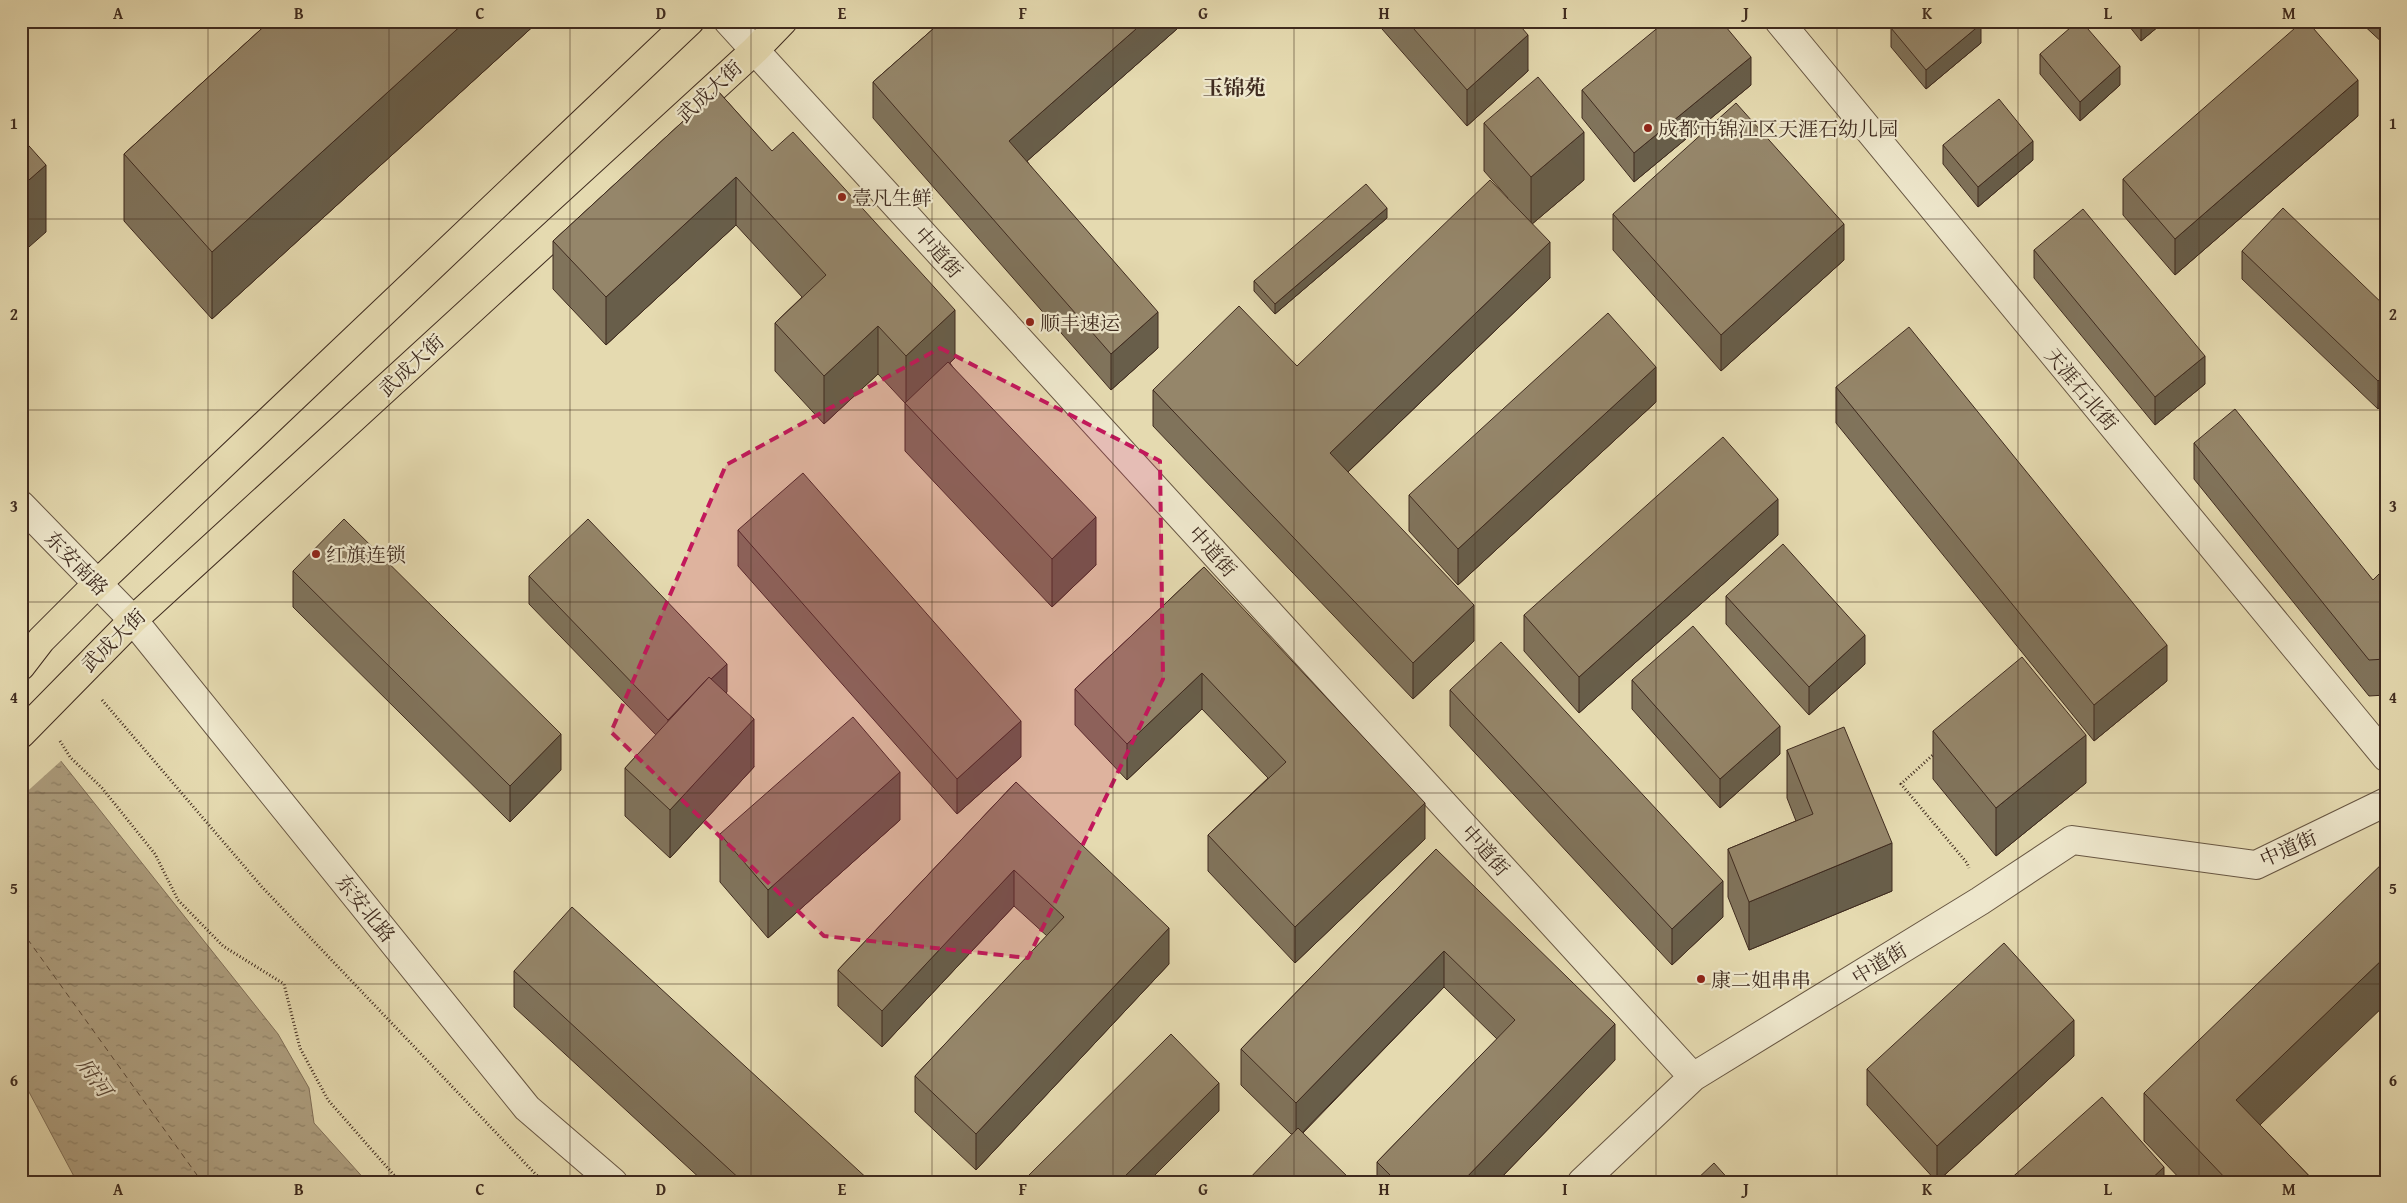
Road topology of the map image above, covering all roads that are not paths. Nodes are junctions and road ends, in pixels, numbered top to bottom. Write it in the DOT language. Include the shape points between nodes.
graph roads {
  1 [pos="690,21"];
  2 [pos="728,21"];
  3 [pos="783,21"];
  4 [pos="1779,21"];
  5 [pos="754,50"];
  6 [pos="21,505"];
  7 [pos="97,584"];
  8 [pos="133,620"];
  9 [pos="21,666"];
  10 [pos="21,734"];
  11 [pos="2386,757"];
  12 [pos="2386,802"];
  13 [pos="1693,1077"];
  14 [pos="614,1182"];
  15 [pos="1582,1182"];
  1 -- 7 [label="main road"];
  2 -- 5 [label="street, 中道街"];
  3 -- 5 [label="main road, 武成大街"];
  4 -- 11 [label="street, 天涯石北街"];
  5 -- 8 [label="main road, 武成大街"];
  5 -- 13 [label="street, 中道街"];
  6 -- 7 [label="street, 东安南路"];
  7 -- 8 [label="street, 东安南路"];
  7 -- 9 [label="main road" via="41,640"];
  8 -- 10 [label="main road, 武成大街"];
  8 -- 14 [label="street, 东安北路" via="527,1108"];
  12 -- 13 [label="street, 中道街" via="2256,865 2072,840 1980,902"];
  13 -- 15 [label="street"];
}
